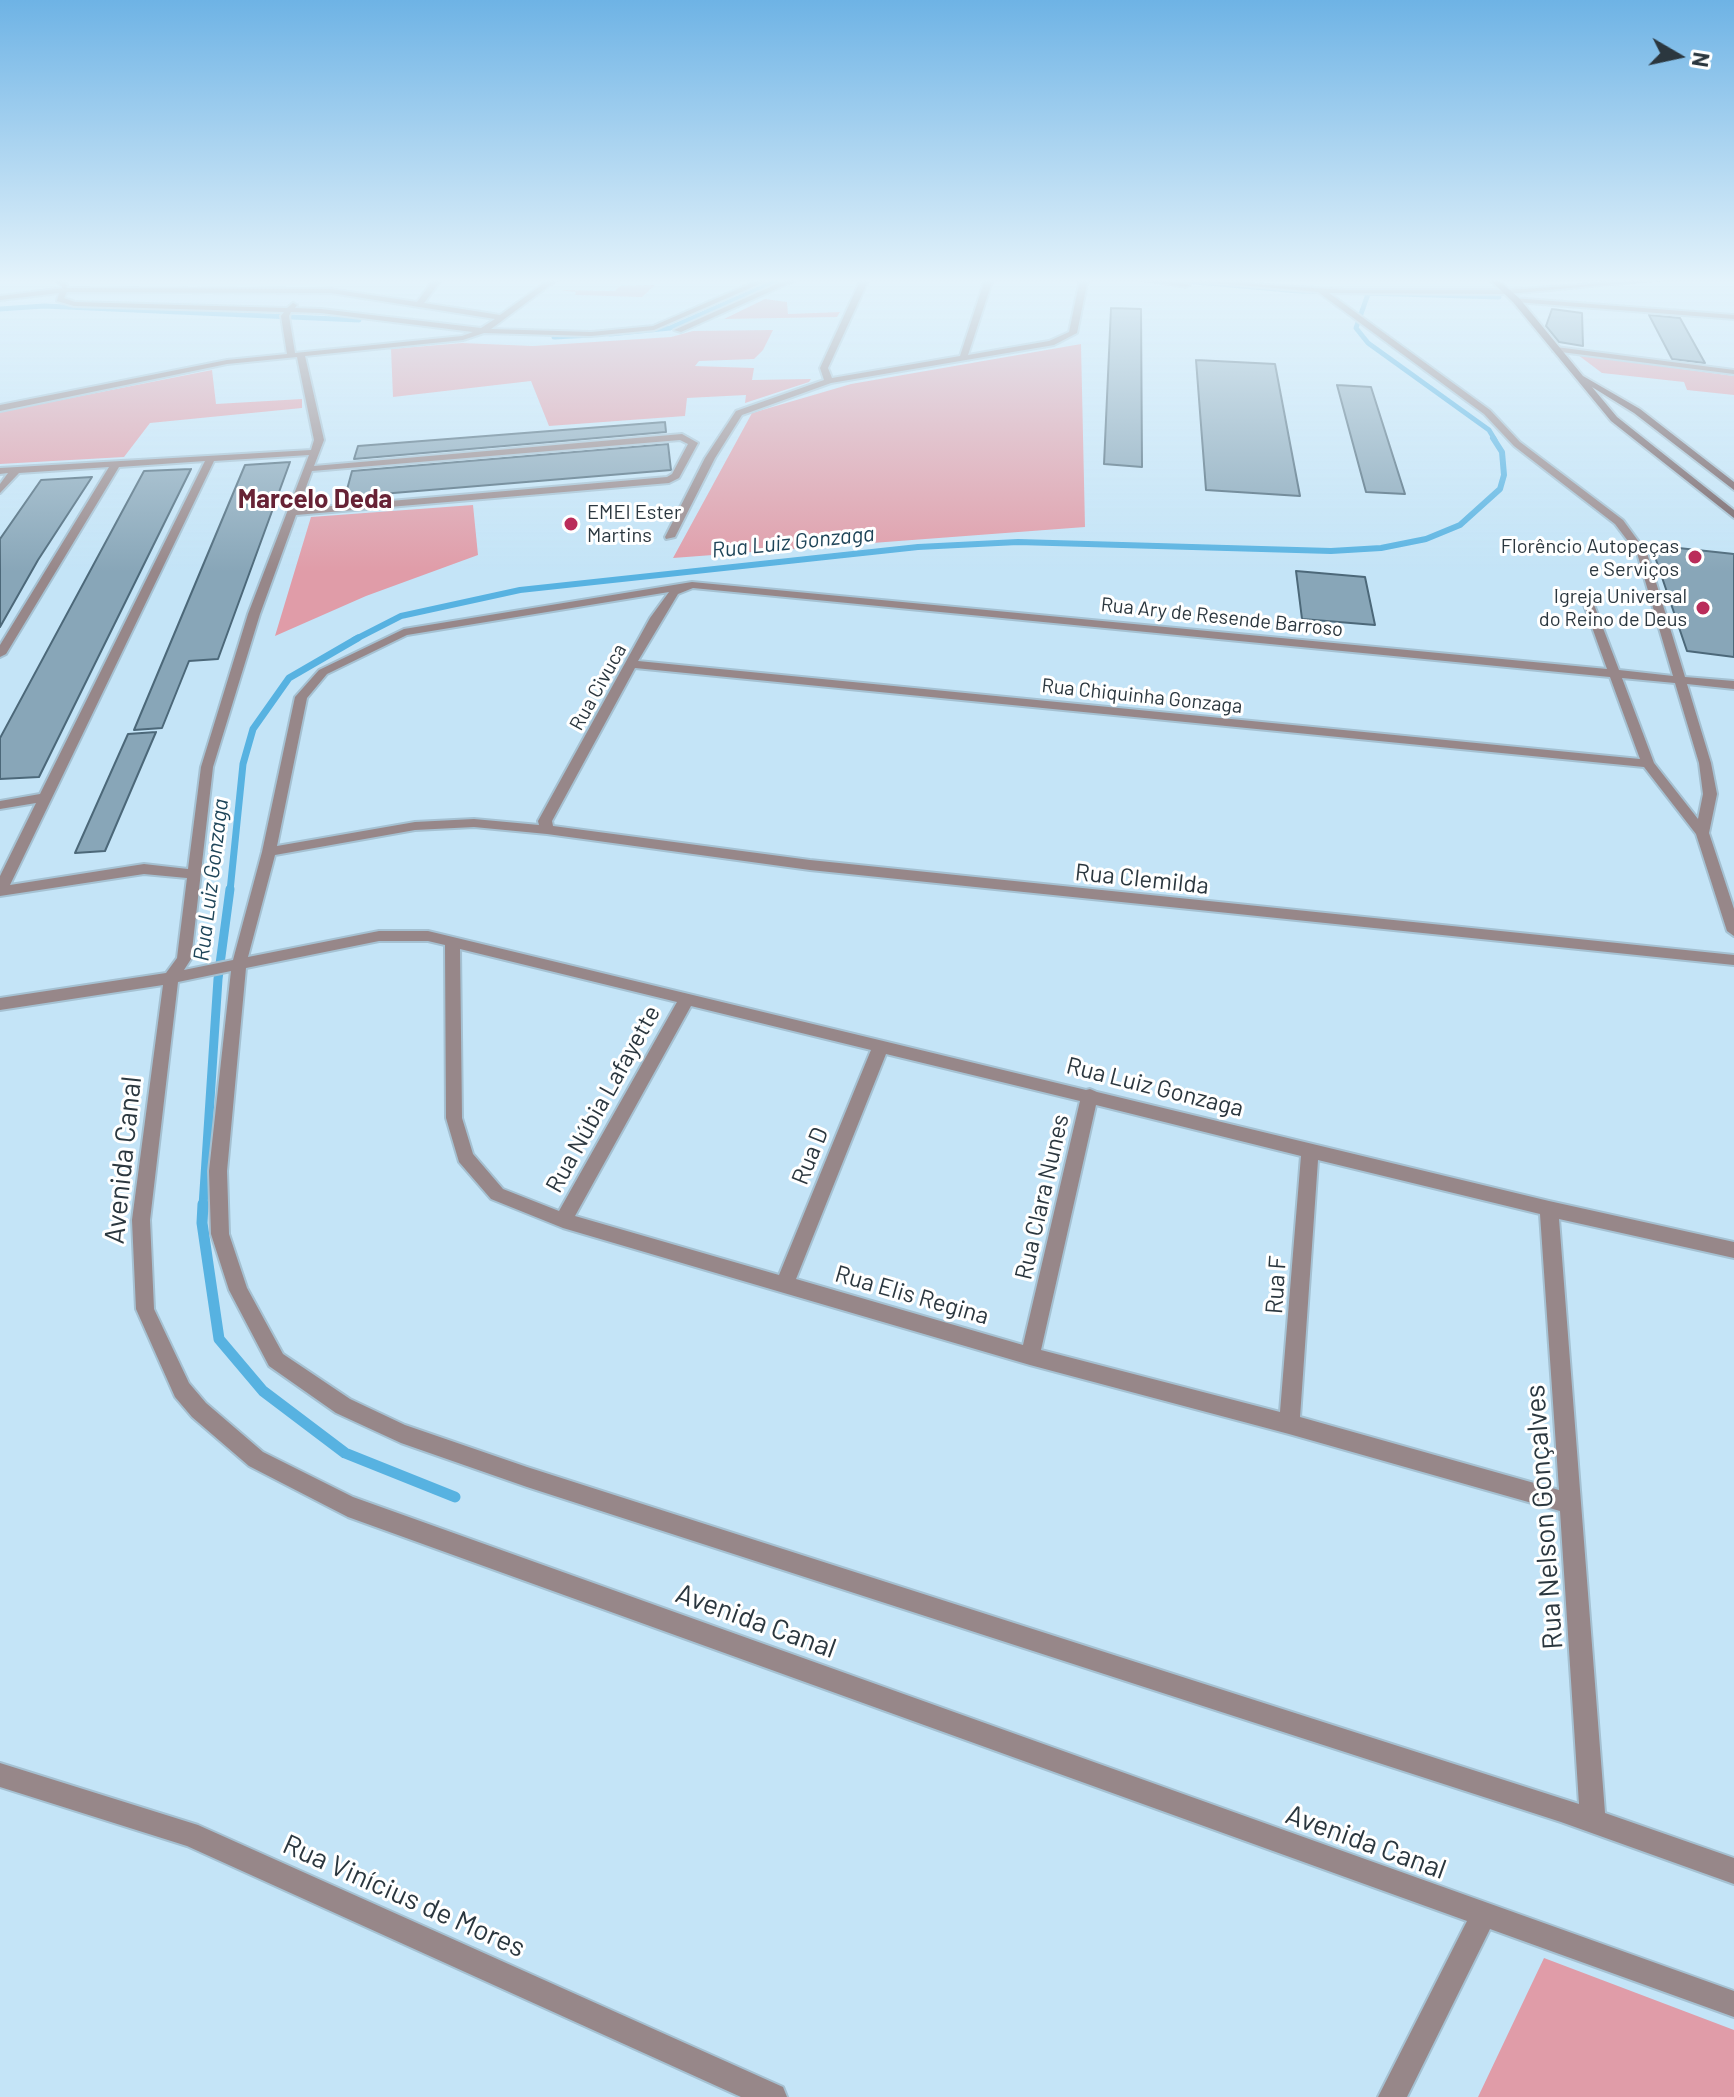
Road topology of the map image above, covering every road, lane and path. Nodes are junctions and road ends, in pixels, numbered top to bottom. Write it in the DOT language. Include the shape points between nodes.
graph roads {
  1 [pos="147,377"];
  2 [pos="303,377"];
  3 [pos="827,377"];
  4 [pos="854,377"];
  5 [pos="1438,377"];
  6 [pos="1578,377"];
  7 [pos="1581,377"];
  8 [pos="829,381"];
  9 [pos="1595,399"];
  10 [pos="1618,399"];
  11 [pos="0,408"];
  12 [pos="723,435"];
  13 [pos="712,436"];
  14 [pos="316,452"];
  15 [pos="211,458"];
  16 [pos="115,465"];
  17 [pos="308,469"];
  18 [pos="16,470"];
  19 [pos="0,471"];
  20 [pos="669,480"];
  21 [pos="699,480"];
  22 [pos="1734,487"];
  23 [pos="0,490"];
  24 [pos="292,512"];
  25 [pos="1734,515"];
  26 [pos="670,537"];
  27 [pos="692,585"];
  28 [pos="1588,602"];
  29 [pos="0,654"];
  30 [pos="631,664"];
  31 [pos="1613,673"];
  32 [pos="1677,679"];
  33 [pos="1734,685"];
  34 [pos="1648,764"];
  35 [pos="42,798"];
  36 [pos="0,805"];
  37 [pos="547,830"];
  38 [pos="1702,833"];
  39 [pos="269,852"];
  40 [pos="191,874"];
  41 [pos="0,890"];
  42 [pos="1734,931"];
  43 [pos="452,942"];
  44 [pos="1734,960"];
  45 [pos="233,965"];
  46 [pos="180,976"];
  47 [pos="686,1000"];
  48 [pos="0,1004"];
  49 [pos="881,1046"];
  50 [pos="1090,1095"];
  51 [pos="1310,1149"];
  52 [pos="1549,1209"];
  53 [pos="563,1220"];
  54 [pos="1734,1250"];
  55 [pos="784,1285"];
  56 [pos="1030,1356"];
  57 [pos="1289,1424"];
  58 [pos="1572,1504"];
  59 [pos="0,1775"];
  60 [pos="1593,1822"];
  61 [pos="1734,1871"];
  62 [pos="1483,1916"];
  63 [pos="1734,2004"];
  64 [pos="773,2097"];
  65 [pos="1392,2097"];
  1 -- 11 [label="street"];
  2 -- 14 [label="street" via="319,432"];
  3 -- 8 [label="street"];
  4 -- 8 [label="street"];
  5 -- 32 [label="street" via="1619,522 1642,553"];
  6 -- 9 [label="street"];
  7 -- 10 [label="street"];
  8 -- 12 [label="street" via="739,413"];
  9 -- 10 [label="street"];
  9 -- 25 [label="street"];
  10 -- 22 [label="street"];
  12 -- 13 [label="street"];
  12 -- 21 [label="street"];
  14 -- 15 [label="street"];
  14 -- 17 [label="street, Avenida Canal"];
  15 -- 16 [label="street"];
  15 -- 35 [label="street"];
  16 -- 18 [label="street"];
  16 -- 29 [label="street"];
  17 -- 20 [label="street" via="695,437"];
  17 -- 24 [label="street, Avenida Canal"];
  18 -- 19 [label="street"];
  18 -- 23 [label="street"];
  20 -- 21 [label="street"];
  20 -- 24 [label="street"];
  21 -- 26 [label="street"];
  24 -- 40 [label="street, Avenida Canal" via="207,767"];
  27 -- 30 [label="street, Rua Civuca" via="674,592"];
  27 -- 31 [label="street, Rua Ary de Resende Barroso"];
  27 -- 39 [label="street" via="404,632 323,672 301,697"];
  28 -- 31 [label="street"];
  30 -- 34 [label="street, Rua Chiquinha Gonzaga"];
  30 -- 37 [label="street, Rua Civuca" via="549,813"];
  31 -- 32 [label="street, Rua Ary de Resende Barroso"];
  31 -- 34 [label="street"];
  32 -- 33 [label="street, Rua Ary de Resende Barroso"];
  32 -- 38 [label="street" via="1705,763 1710,794"];
  34 -- 38 [label="street"];
  35 -- 36 [label="street"];
  35 -- 41 [label="street"];
  37 -- 39 [label="street, Rua Clemilda" via="474,823 415,826"];
  37 -- 44 [label="street, Rua Clemilda" via="810,865"];
  38 -- 42 [label="street"];
  39 -- 45 [label="street"];
  40 -- 41 [label="street" via="144,869"];
  40 -- 46 [label="street, Avenida Canal"];
  43 -- 45 [label="street, Rua Luiz Gonzaga" via="402,933"];
  43 -- 47 [label="street, Rua Luiz Gonzaga"];
  43 -- 53 [label="street, Rua Elis Regina" via="454,1118 465,1157 497,1194"];
  45 -- 46 [label="street, Rua Luiz Gonzaga"];
  45 -- 60 [label="street" via="218,1171 220,1234 238,1290 276,1360 343,1406 401,1433 527,1477"];
  46 -- 48 [label="street, Rua Luiz Gonzaga"];
  46 -- 62 [label="street, Avenida Canal" via="141,1220 145,1309 182,1390 256,1459 348,1506"];
  47 -- 49 [label="street, Rua Luiz Gonzaga"];
  47 -- 53 [label="street, Rua Núbia Lafayette"];
  49 -- 50 [label="street, Rua Luiz Gonzaga"];
  49 -- 55 [label="street, Rua D"];
  50 -- 51 [label="street, Rua Luiz Gonzaga"];
  50 -- 56 [label="street, Rua Clara Nunes"];
  51 -- 52 [label="street, Rua Luiz Gonzaga"];
  51 -- 57 [label="street, Rua F"];
  52 -- 54 [label="street, Rua Luiz Gonzaga"];
  52 -- 58 [label="street, Rua Nelson Gonçalves"];
  53 -- 55 [label="street, Rua Elis Regina"];
  55 -- 56 [label="street, Rua Elis Regina"];
  56 -- 57 [label="street, Rua Elis Regina"];
  57 -- 58 [label="street, Rua Elis Regina"];
  58 -- 60 [label="street, Rua Nelson Gonçalves"];
  59 -- 64 [label="street, Rua Vinícius de Mores" via="189,1834"];
  60 -- 61 [label="street"];
  62 -- 63 [label="street, Avenida Canal"];
  62 -- 65 [label="street"];
}
